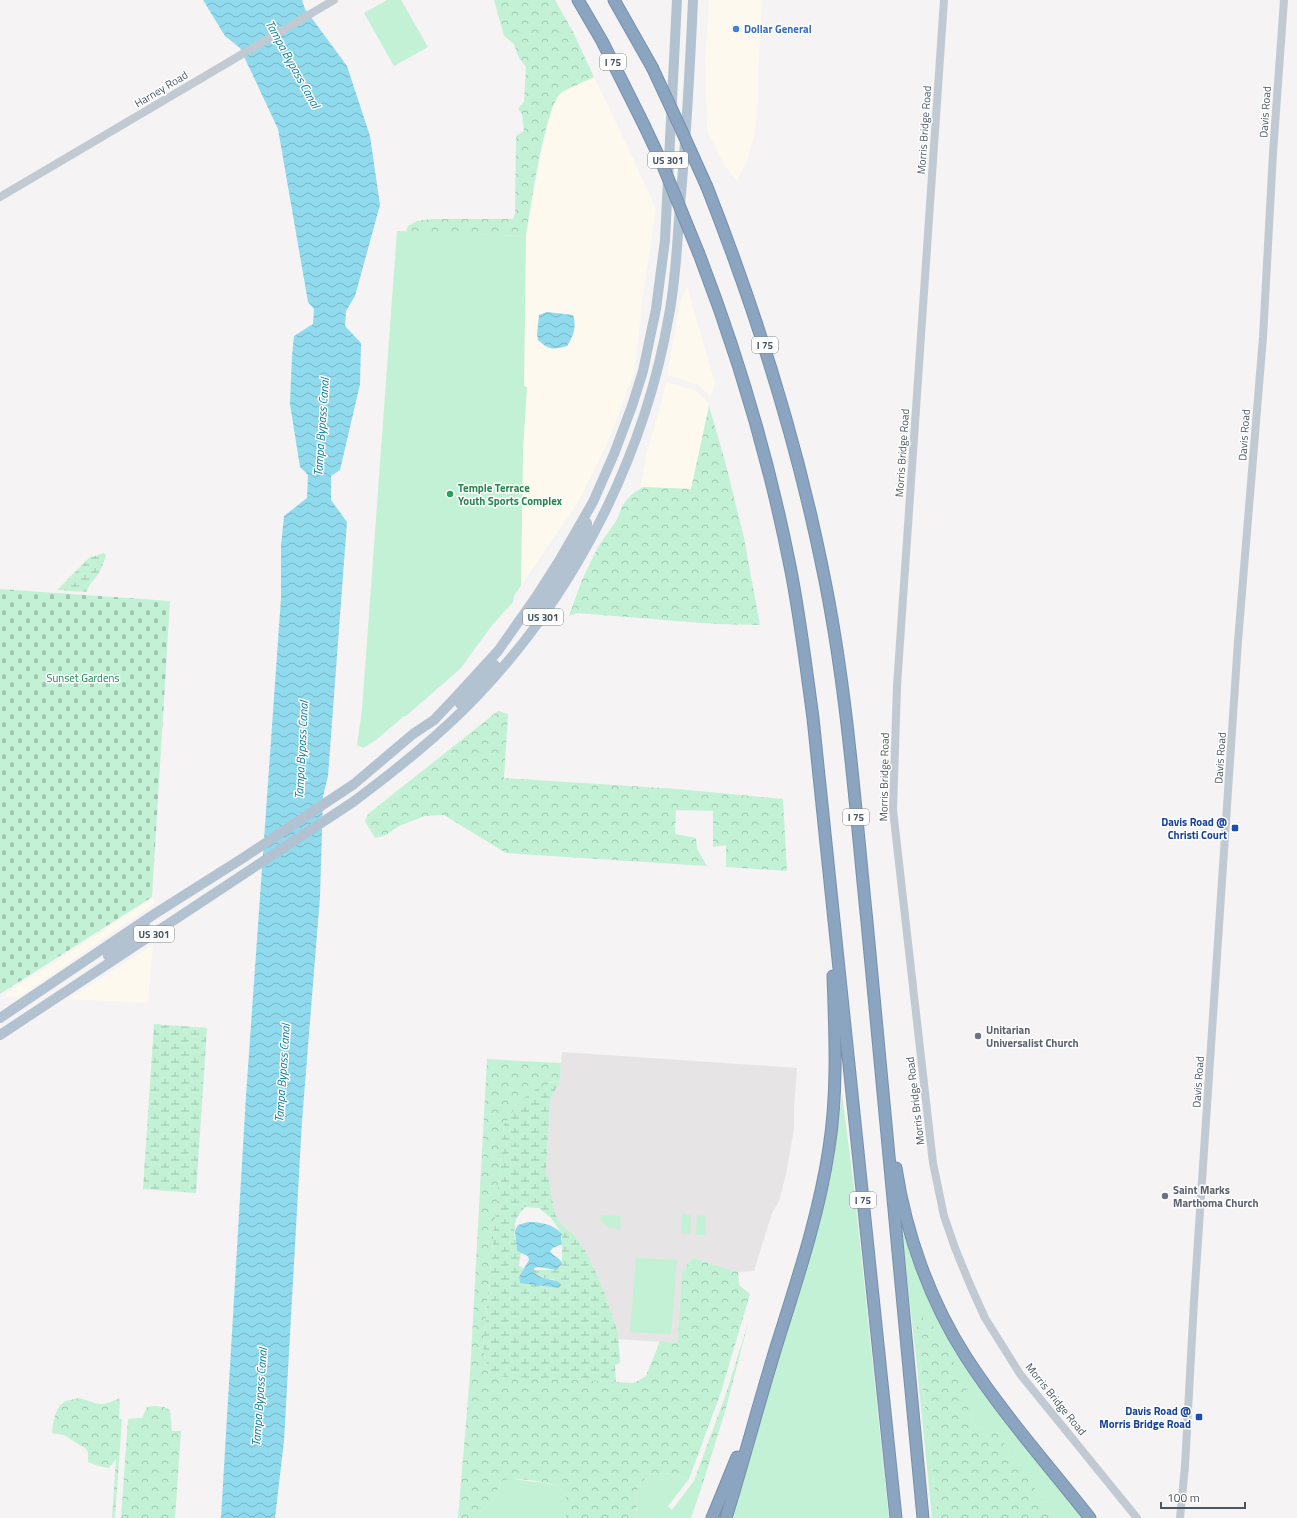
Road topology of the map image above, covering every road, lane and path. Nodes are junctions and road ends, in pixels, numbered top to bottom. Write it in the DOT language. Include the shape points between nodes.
graph roads {
  1 [pos="578,0"];
  2 [pos="614,0"];
  3 [pos="677,0"];
  4 [pos="693,0"];
  5 [pos="944,0"];
  6 [pos="1284,0"];
  7 [pos="332,1"];
  8 [pos="0,197"];
  9 [pos="584,519"];
  10 [pos="541,620"];
  11 [pos="514,628"];
  12 [pos="454,719"];
  13 [pos="259,847"];
  14 [pos="829,882"];
  15 [pos="145,922"];
  16 [pos="156,933"];
  17 [pos="64,992"];
  18 [pos="0,1018"];
  19 [pos="0,1035"];
  20 [pos="880,1063"];
  21 [pos="758,1406"];
  22 [pos="712,1518"];
  23 [pos="726,1518"];
  24 [pos="896,1518"];
  25 [pos="923,1518"];
  26 [pos="1090,1518"];
  27 [pos="1137,1518"];
  28 [pos="1180,1518"];
  1 -- 14 [label="highway, I 75, bridge" via="602,41 661,161 700,254 753,414 790,566 799,617 813,718"];
  2 -- 20 [label="highway, I 75, bridge" via="652,67 707,187 778,385 798,457 823,572 843,693"];
  3 -- 9 [label="main road, US 301" via="667,214 656,309 643,371 632,406 614,454"];
  4 -- 10 [label="main road, US 301" via="685,161 675,274 669,319 656,375 650,399 612,498 578,563"];
  5 -- 27 [label="street, Morris Bridge Road" via="898,670 892,810 933,1162 944,1216 985,1318 1020,1374"];
  6 -- 28 [label="street, Davis Road" via="1263,337 1239,633"];
  7 -- 8 [label="street, Harney Road"];
  9 -- 10 [label="main road" via="587,523 584,534 536,614"];
  9 -- 11 [label="main road, US 301"];
  10 -- 12 [label="main road, US 301" via="498,674"];
  11 -- 12 [label="main road" via="515,641 457,708"];
  11 -- 13 [label="main road, US 301" via="498,651 434,720 413,734 354,784"];
  12 -- 16 [label="main road, US 301" via="395,771 353,802"];
  13 -- 15 [label="main road, US 301"];
  13 -- 16 [label="main road" via="247,864 164,919"];
  14 -- 21 [label="highway" via="836,1063 829,1148 814,1219"];
  14 -- 24 [label="highway, I 75"];
  15 -- 17 [label="main road" via="144,931 68,983"];
  15 -- 18 [label="main road, US 301"];
  16 -- 17 [label="main road, US 301"];
  17 -- 19 [label="main road, US 301"];
  20 -- 25 [label="highway, I 75"];
  20 -- 26 [label="highway" via="904,1209 921,1265 940,1309 966,1357 988,1389"];
  21 -- 22 [label="highway"];
  21 -- 23 [label="highway"];
}
